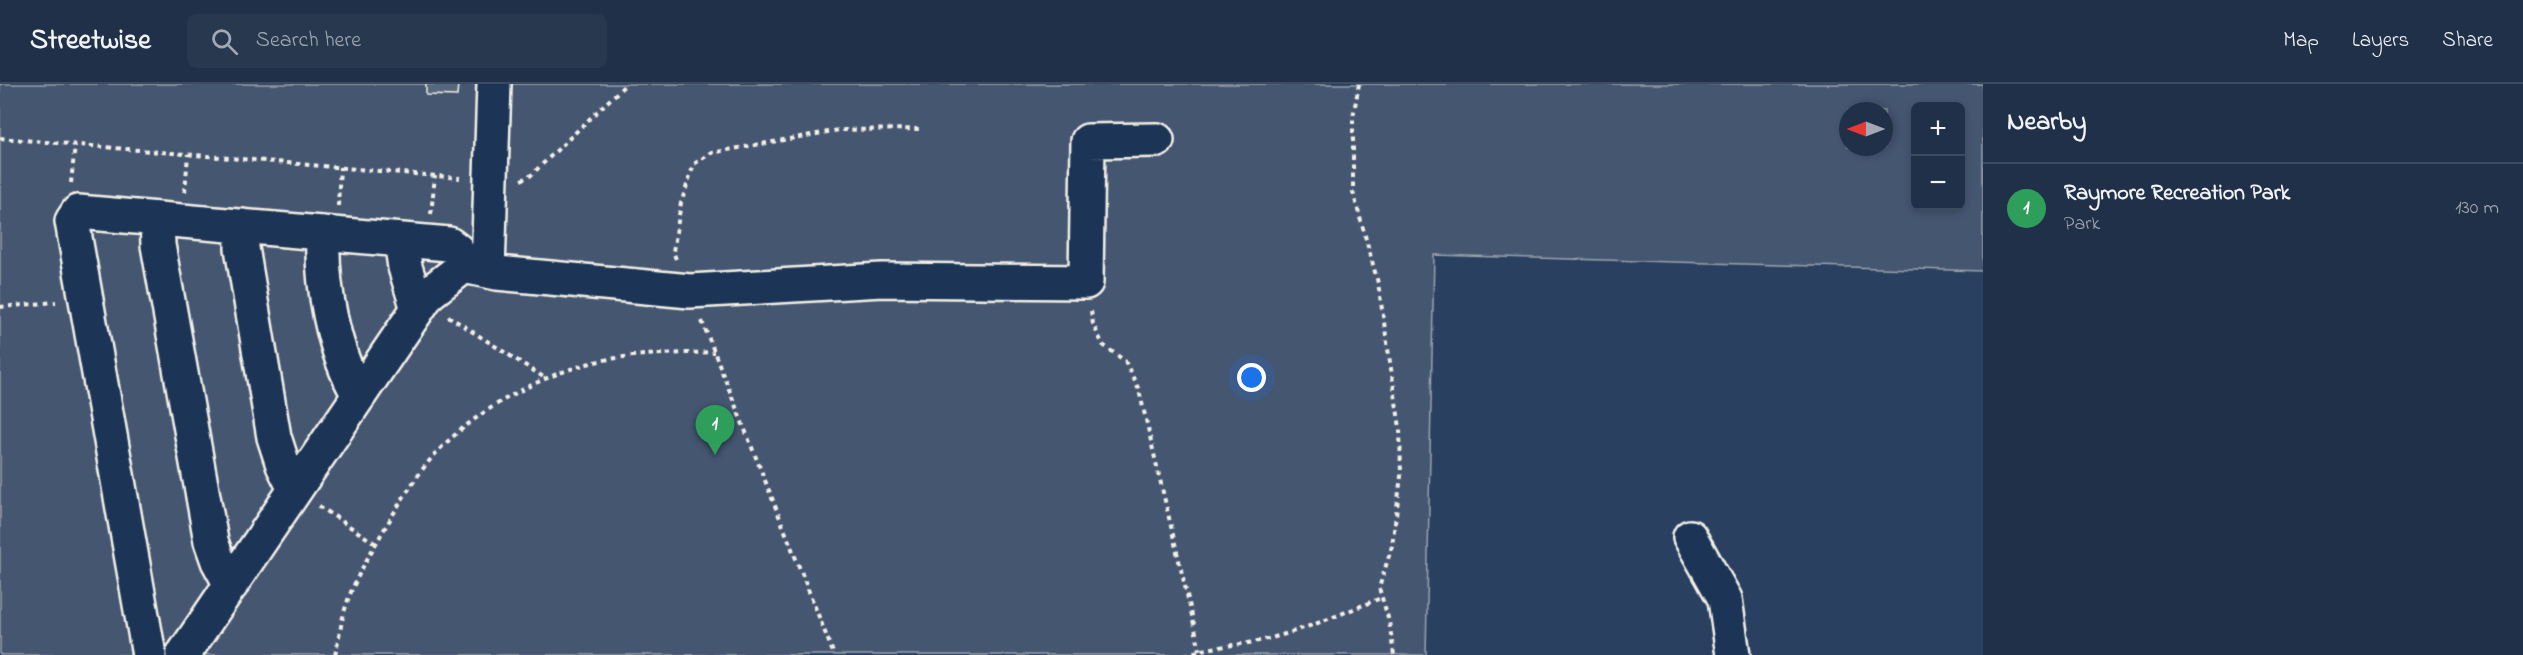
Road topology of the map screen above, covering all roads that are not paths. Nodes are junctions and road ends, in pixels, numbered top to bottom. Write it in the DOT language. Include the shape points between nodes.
graph roads {
  1 [pos="494,84"];
  2 [pos="1157,140"];
  3 [pos="170,220"];
  4 [pos="242,226"];
  5 [pos="330,234"];
  6 [pos="415,241"];
  7 [pos="476,269"];
  8 [pos="421,305"];
  9 [pos="359,395"];
  10 [pos="295,489"];
  11 [pos="1690,537"];
  12 [pos="231,585"];
  13 [pos="146,642"];
  14 [pos="183,655"];
  15 [pos="1733,655"];
  1 -- 7 [label="lane" via="493,181"];
  2 -- 7 [label="lane" via="1088,141 1086,282 882,280 690,291"];
  3 -- 4 [label="lane"];
  3 -- 12 [label="lane" via="158,245 211,541"];
  3 -- 13 [label="lane" via="78,212 72,221"];
  4 -- 5 [label="lane"];
  4 -- 10 [label="lane" via="242,248 274,437"];
  5 -- 6 [label="lane"];
  5 -- 9 [label="lane" via="322,260 338,348"];
  6 -- 7 [label="lane" via="449,244"];
  6 -- 8 [label="lane" via="405,267"];
  7 -- 8 [label="lane" via="428,294"];
  8 -- 9 [label="lane"];
  9 -- 10 [label="lane"];
  10 -- 12 [label="lane"];
  11 -- 15 [label="lane" via="1725,599"];
  12 -- 14 [label="lane"];
}
